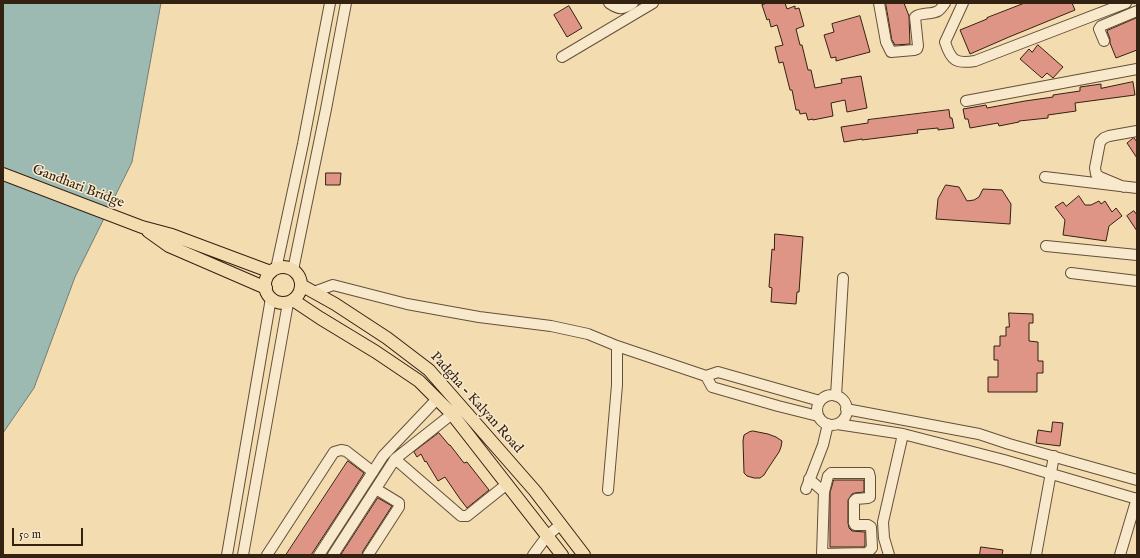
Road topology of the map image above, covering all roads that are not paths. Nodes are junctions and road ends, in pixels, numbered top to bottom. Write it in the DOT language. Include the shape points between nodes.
graph roads {
  1 [pos="330,3"];
  2 [pos="346,3"];
  3 [pos="609,3"];
  4 [pos="653,3"];
  5 [pos="879,3"];
  6 [pos="945,3"];
  7 [pos="963,3"];
  8 [pos="1126,3"];
  9 [pos="629,5"];
  10 [pos="1137,11"];
  11 [pos="632,16"];
  12 [pos="1104,41"];
  13 [pos="562,57"];
  14 [pos="1137,69"];
  15 [pos="966,101"];
  16 [pos="1137,131"];
  17 [pos="3,174"];
  18 [pos="1045,177"];
  19 [pos="1124,187"];
  20 [pos="1137,188"];
  21 [pos="142,227"];
  22 [pos="1046,246"];
  23 [pos="1137,255"];
  24 [pos="274,270"];
  25 [pos="293,270"];
  26 [pos="1071,273"];
  27 [pos="843,278"];
  28 [pos="1137,282"];
  29 [pos="301,285"];
  30 [pos="314,292"];
  31 [pos="268,293"];
  32 [pos="291,302"];
  33 [pos="617,346"];
  34 [pos="706,376"];
  35 [pos="737,377"];
  36 [pos="733,393"];
  37 [pos="836,396"];
  38 [pos="437,399"];
  39 [pos="820,400"];
  40 [pos="463,408"];
  41 [pos="846,409"];
  42 [pos="452,414"];
  43 [pos="818,416"];
  44 [pos="833,424"];
  45 [pos="903,434"];
  46 [pos="979,434"];
  47 [pos="969,450"];
  48 [pos="1054,456"];
  49 [pos="395,459"];
  50 [pos="373,472"];
  51 [pos="1051,474"];
  52 [pos="1137,480"];
  53 [pos="507,484"];
  54 [pos="376,489"];
  55 [pos="608,490"];
  56 [pos="535,491"];
  57 [pos="824,492"];
  58 [pos="1137,498"];
  59 [pos="521,502"];
  60 [pos="561,524"];
  61 [pos="547,536"];
  62 [pos="822,554"];
  63 [pos="226,555"];
  64 [pos="243,555"];
  65 [pos="266,555"];
  66 [pos="318,555"];
  67 [pos="333,555"];
  68 [pos="368,555"];
  69 [pos="533,555"];
  70 [pos="562,555"];
  71 [pos="584,555"];
  72 [pos="889,555"];
  73 [pos="1036,555"];
  74 [pos="1120,555"];
  1 -- 24 [label="street"];
  2 -- 25 [label="street"];
  3 -- 9 [label="street" via="620,9"];
  4 -- 11 [label="street"];
  5 -- 6 [label="street" via="887,45 890,52 894,52 917,49 915,17 937,12"];
  7 -- 8 [label="street" via="945,42 949,54 964,63"];
  9 -- 11 [label="street"];
  10 -- 12 [label="street" via="1101,26"];
  11 -- 13 [label="street"];
  14 -- 15 [label="street"];
  16 -- 19 [label="street" via="1109,136 1100,142 1094,168 1096,174"];
  17 -- 21 [label="main road, Gandhari Bridge"];
  18 -- 19 [label="street"];
  19 -- 20 [label="street"];
  21 -- 24 [label="main road"];
  21 -- 31 [label="main road" via="169,246"];
  22 -- 23 [label="street"];
  24 -- 25 [label="main road" via="282,267"];
  24 -- 31 [label="main road" via="266,282"];
  25 -- 29 [label="main road"];
  26 -- 28 [label="street"];
  27 -- 37 [label="street"];
  29 -- 30 [label="main road, Padgha - Kalyan Road"];
  29 -- 32 [label="main road" via="298,296"];
  30 -- 33 [label="street" via="333,285 407,304 551,326 588,334"];
  30 -- 40 [label="main road, Padgha - Kalyan Road" via="387,338 429,370"];
  31 -- 32 [label="main road" via="276,302"];
  31 -- 63 [label="street"];
  32 -- 38 [label="main road" via="376,352 419,381"];
  32 -- 64 [label="street"];
  33 -- 34 [label="street"];
  33 -- 55 [label="street" via="617,385"];
  34 -- 35 [label="street" via="718,372"];
  34 -- 36 [label="street" via="712,387"];
  35 -- 36 [label="street"];
  35 -- 39 [label="street"];
  36 -- 43 [label="street"];
  37 -- 39 [label="street" via="826,396"];
  37 -- 41 [label="street" via="843,400"];
  38 -- 42 [label="main road"];
  38 -- 50 [label="street" via="383,456"];
  39 -- 43 [label="street" via="817,407"];
  40 -- 42 [label="street"];
  40 -- 56 [label="main road, Padgha - Kalyan Road"];
  41 -- 44 [label="street" via="844,418"];
  41 -- 46 [label="street"];
  42 -- 49 [label="street"];
  42 -- 53 [label="main road"];
  43 -- 44 [label="street" via="820,420"];
  44 -- 45 [label="street"];
  44 -- 57 [label="street" via="822,445 808,484"];
  45 -- 47 [label="street"];
  45 -- 72 [label="street" via="883,522"];
  46 -- 47 [label="street"];
  46 -- 48 [label="street"];
  47 -- 51 [label="street"];
  48 -- 51 [label="street"];
  48 -- 52 [label="street"];
  49 -- 53 [label="street" via="461,516 467,516"];
  49 -- 54 [label="street"];
  50 -- 65 [label="street" via="346,451 334,452"];
  50 -- 66 [label="street"];
  51 -- 58 [label="street"];
  51 -- 73 [label="street"];
  53 -- 59 [label="main road"];
  54 -- 67 [label="street"];
  54 -- 68 [label="street" via="399,503 399,507"];
  56 -- 59 [label="main road"];
  56 -- 60 [label="main road, Padgha - Kalyan Road"];
  57 -- 62 [label="street"];
  57 -- 62 [label="street" via="831,473 869,473 870,497 854,501 854,523 871,527 872,548 867,553"];
  58 -- 74 [label="street"];
  59 -- 61 [label="main road"];
  60 -- 61 [label="street"];
  60 -- 71 [label="main road, Padgha - Kalyan Road"];
  61 -- 69 [label="street"];
  61 -- 70 [label="main road"];
}
